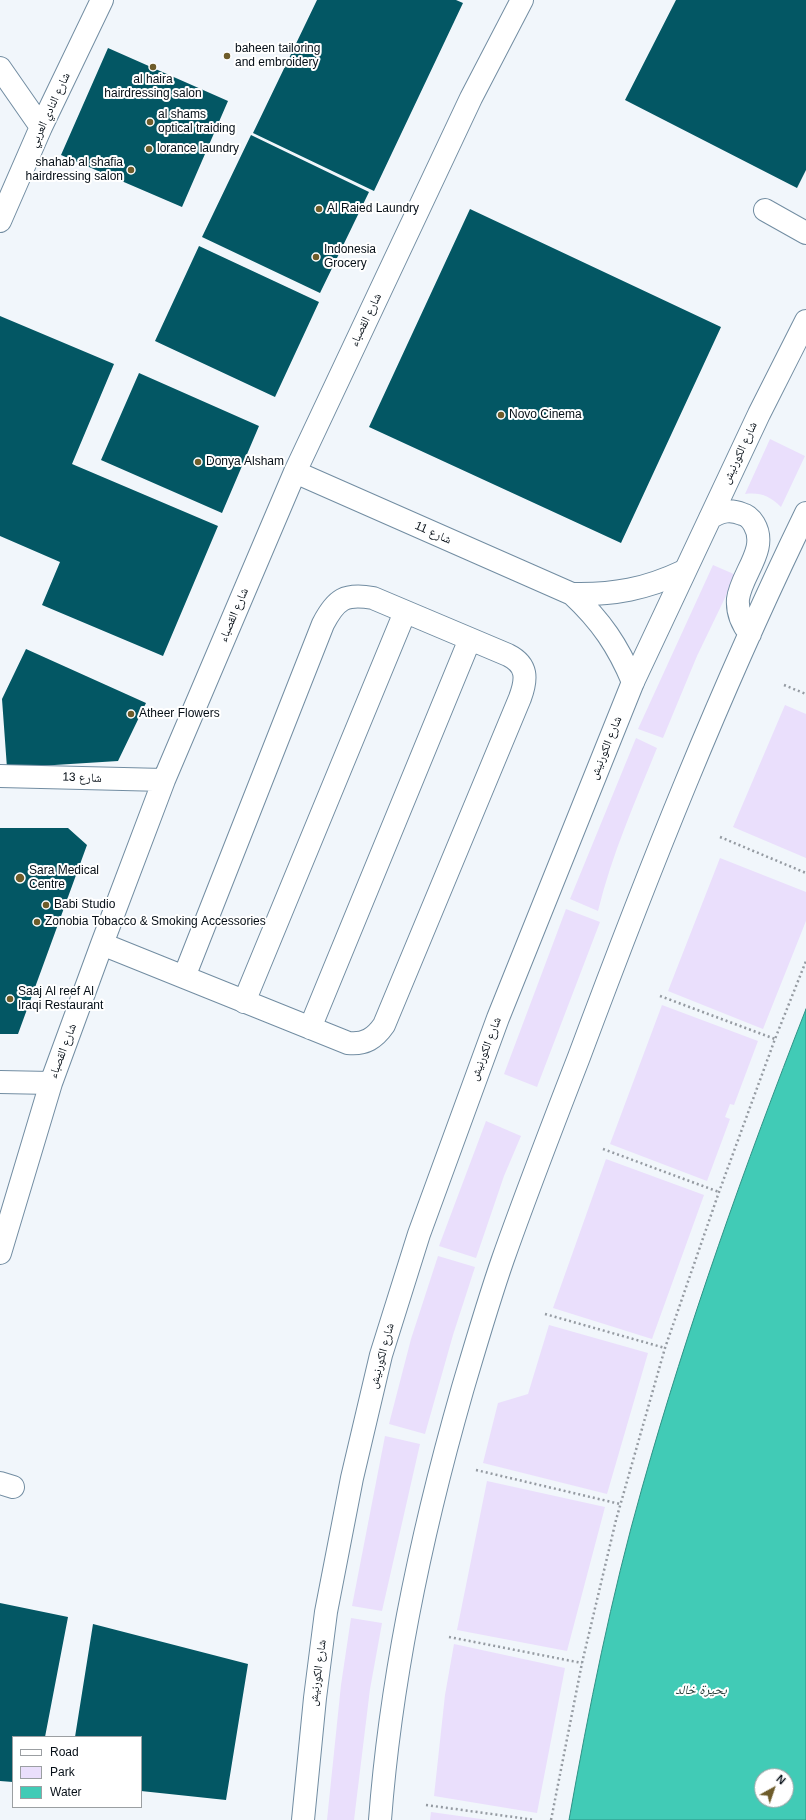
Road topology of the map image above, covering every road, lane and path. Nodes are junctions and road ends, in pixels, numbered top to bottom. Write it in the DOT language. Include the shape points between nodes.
graph roads {
  1 [pos="102,0"];
  2 [pos="522,0"];
  3 [pos="0,68"];
  4 [pos="42,127"];
  5 [pos="765,210"];
  6 [pos="0,221"];
  7 [pos="806,232"];
  8 [pos="806,321"];
  9 [pos="295,472"];
  10 [pos="806,512"];
  11 [pos="710,518"];
  12 [pos="684,571"];
  13 [pos="572,594"];
  14 [pos="405,612"];
  15 [pos="750,634"];
  16 [pos="470,639"];
  17 [pos="633,682"];
  18 [pos="784,685"];
  19 [pos="806,694"];
  20 [pos="0,776"];
  21 [pos="164,780"];
  22 [pos="720,837"];
  23 [pos="806,873"];
  24 [pos="102,944"];
  25 [pos="806,961"];
  26 [pos="184,977"];
  27 [pos="660,996"];
  28 [pos="244,1002"];
  29 [pos="310,1028"];
  30 [pos="775,1039"];
  31 [pos="0,1082"];
  32 [pos="51,1083"];
  33 [pos="603,1149"];
  34 [pos="719,1192"];
  35 [pos="0,1253"];
  36 [pos="545,1314"];
  37 [pos="665,1348"];
  38 [pos="476,1470"];
  39 [pos="620,1504"];
  40 [pos="449,1636"];
  41 [pos="582,1663"];
  42 [pos="426,1805"];
  43 [pos="303,1820"];
  44 [pos="380,1820"];
  45 [pos="535,1820"];
  46 [pos="551,1820"];
  1 -- 4 [label="main road, شارع النادي العربي"];
  2 -- 9 [label="main road, شارع القصباء" via="471,98"];
  3 -- 4 [label="main road"];
  4 -- 6 [label="main road, شارع النادي العربي"];
  5 -- 7 [label="main road"];
  8 -- 11 [label="main road, شارع الكورنيش"];
  9 -- 13 [label="main road, شارع 11"];
  9 -- 21 [label="main road, شارع القصباء"];
  10 -- 15 [label="main road"];
  11 -- 12 [label="main road, شارع الكورنيش"];
  11 -- 15 [label="main road" via="728,511 737,512 746,515 757,529 758,547 738,600 740,618"];
  12 -- 13 [label="main road, شارع 11" via="664,581 619,593"];
  12 -- 17 [label="main road, شارع الكورنيش"];
  13 -- 17 [label="main road, شارع 11" via="588,609 614,643"];
  14 -- 16 [label="main road"];
  14 -- 26 [label="main road" via="373,598 352,596 343,598 328,614"];
  14 -- 28 [label="main road"];
  15 -- 44 [label="main road" via="721,697 642,890 502,1261 439,1474 414,1583 396,1683"];
  16 -- 29 [label="main road"];
  16 -- 29 [label="main road" via="508,655 521,664 525,680 517,705 384,1025 376,1036 355,1044"];
  17 -- 43 [label="main road, شارع الكورنيش" via="538,916 473,1086 419,1234 381,1355 352,1478 326,1612"];
  18 -- 19 [label="path"];
  20 -- 21 [label="main road, شارع 13"];
  21 -- 24 [label="main road, شارع القصباء"];
  22 -- 23 [label="path"];
  24 -- 26 [label="main road"];
  24 -- 32 [label="main road, شارع القصباء"];
  25 -- 30 [label="path"];
  26 -- 28 [label="main road"];
  27 -- 30 [label="path"];
  28 -- 29 [label="main road"];
  30 -- 34 [label="path"];
  31 -- 32 [label="main road"];
  32 -- 35 [label="main road, شارع القصباء"];
  33 -- 34 [label="path"];
  34 -- 37 [label="path"];
  36 -- 37 [label="path"];
  37 -- 39 [label="path"];
  38 -- 39 [label="path"];
  39 -- 41 [label="path"];
  40 -- 41 [label="path"];
  41 -- 46 [label="path"];
  42 -- 45 [label="path"];
}
